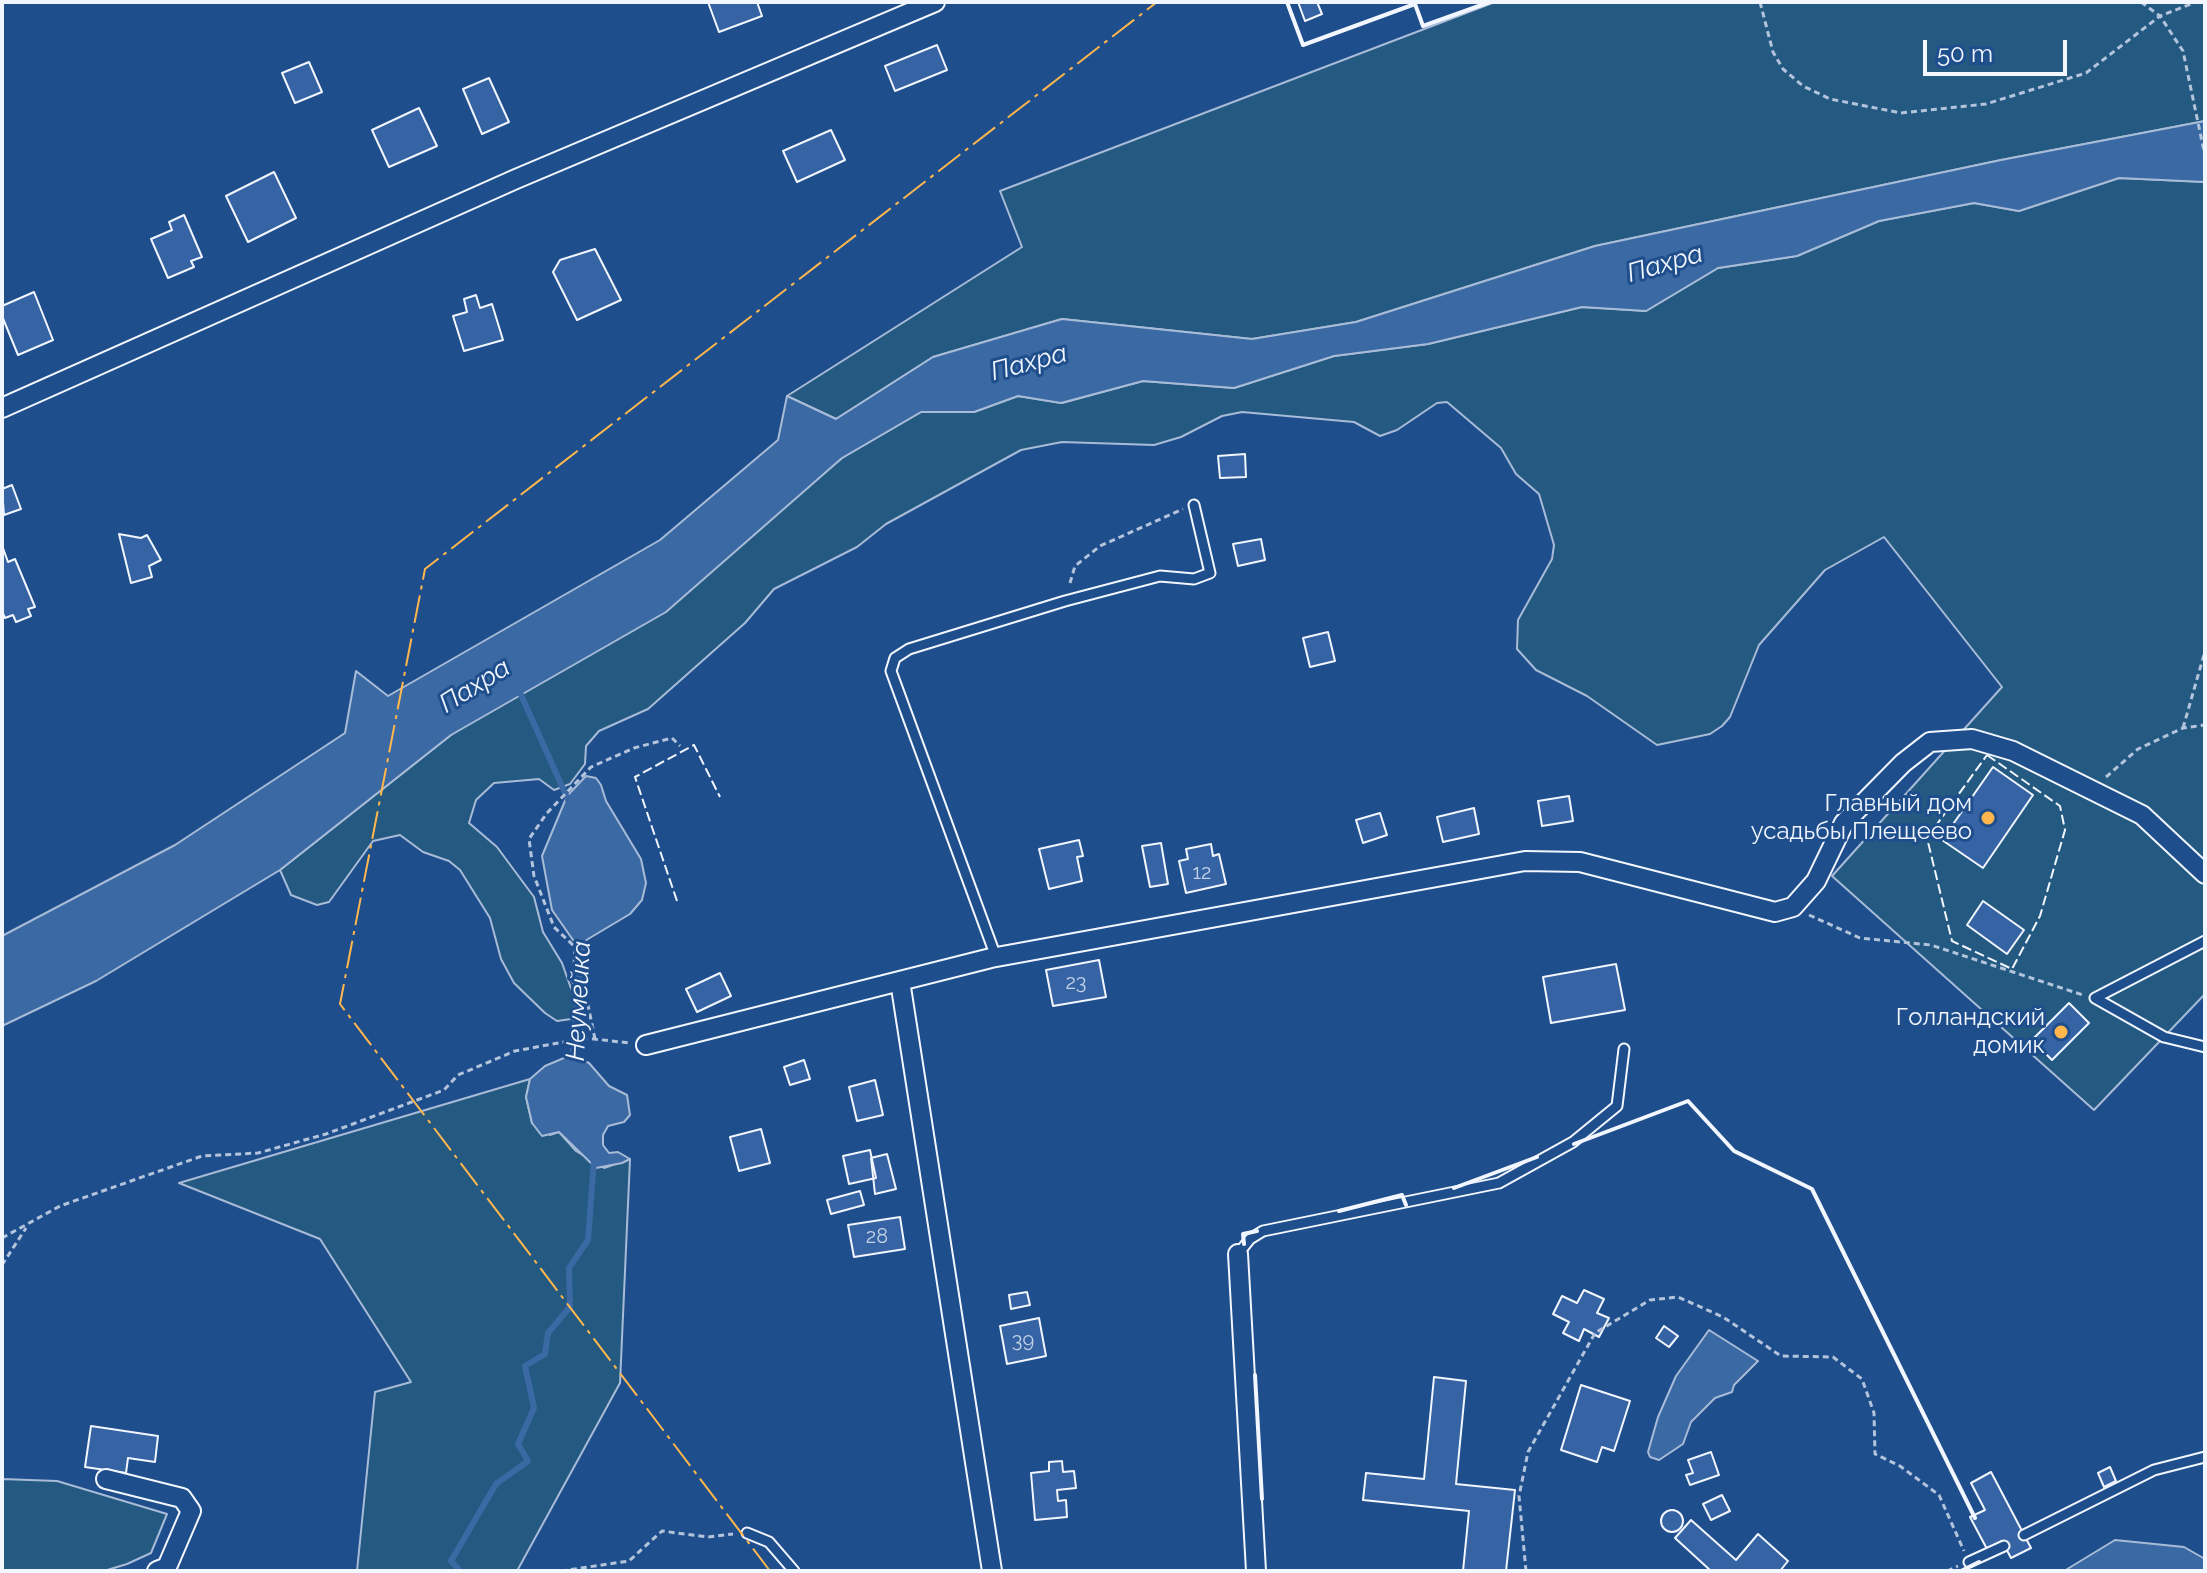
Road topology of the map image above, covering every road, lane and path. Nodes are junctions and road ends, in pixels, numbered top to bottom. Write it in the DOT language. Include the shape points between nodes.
graph roads {
  1 [pos="935,2"];
  2 [pos="1760,2"];
  3 [pos="2141,2"];
  4 [pos="2196,2"];
  5 [pos="2160,16"];
  6 [pos="2205,156"];
  7 [pos="2,408"];
  8 [pos="1194,505"];
  9 [pos="1065,601"];
  10 [pos="2205,651"];
  11 [pos="2205,725"];
  12 [pos="2183,728"];
  13 [pos="680,746"];
  14 [pos="2092,790"];
  15 [pos="2205,874"];
  16 [pos="1793,907"];
  17 [pos="2205,941"];
  18 [pos="996,957"];
  19 [pos="900,981"];
  20 [pos="2095,998"];
  21 [pos="595,1039"];
  22 [pos="646,1045"];
  23 [pos="2205,1047"];
  24 [pos="1624,1049"];
  25 [pos="27,1226"];
  26 [pos="2,1238"];
  27 [pos="1238,1254"];
  28 [pos="2,1265"];
  29 [pos="2205,1457"];
  30 [pos="106,1479"];
  31 [pos="747,1533"];
  32 [pos="2024,1535"];
  33 [pos="2004,1546"];
  34 [pos="1969,1562"];
  35 [pos="157,1571"];
  36 [pos="561,1571"];
  37 [pos="794,1571"];
  38 [pos="992,1571"];
  39 [pos="1256,1571"];
  40 [pos="1526,1571"];
  1 -- 7 [label="street" via="501,185"];
  2 -- 5 [label="path" via="1773,52 1803,86 1830,99 1901,113 1986,104 2062,82 2086,73"];
  3 -- 5 [label="path"];
  4 -- 5 [label="path"];
  5 -- 6 [label="path" via="2183,51"];
  8 -- 9 [label="path" via="1100,546 1075,566"];
  8 -- 9 [label="lane" via="1210,573 1194,579 1160,576"];
  9 -- 18 [label="lane" via="909,649 895,658 891,671"];
  10 -- 12 [label="path"];
  11 -- 12 [label="path"];
  12 -- 14 [label="path" via="2138,749"];
  13 -- 21 [label="path" via="672,738 591,767 529,839 534,876 554,927 575,947 573,982 588,1005"];
  14 -- 15 [label="street" via="2142,815"];
  14 -- 16 [label="street" via="2013,751 1972,739 1930,742 1844,823 1816,881"];
  16 -- 18 [label="street" via="1775,912 1580,862 1525,861"];
  16 -- 20 [label="path" via="1860,938 1931,945"];
  17 -- 20 [label="lane"];
  18 -- 19 [label="street"];
  19 -- 22 [label="street"];
  19 -- 38 [label="street"];
  20 -- 23 [label="lane" via="2164,1037"];
  21 -- 22 [label="path"];
  21 -- 25 [label="path" via="515,1051 458,1075 444,1090 326,1134 258,1153 202,1156 60,1206"];
  24 -- 27 [label="lane" via="1617,1106 1573,1142 1499,1183 1263,1231"];
  25 -- 26 [label="path"];
  25 -- 28 [label="path"];
  27 -- 39 [label="street"];
  29 -- 32 [label="lane" via="2154,1470"];
  30 -- 35 [label="street" via="182,1498 191,1511 167,1567"];
  31 -- 36 [label="path" via="708,1537 662,1531 629,1561"];
  31 -- 37 [label="lane" via="769,1542"];
  33 -- 34 [label="lane"];
  34 -- 40 [label="path" via="1939,1495 1875,1454 1874,1413 1862,1379 1833,1357 1781,1356 1723,1317 1678,1297 1650,1300 1595,1333 1528,1452 1519,1496"];
}
